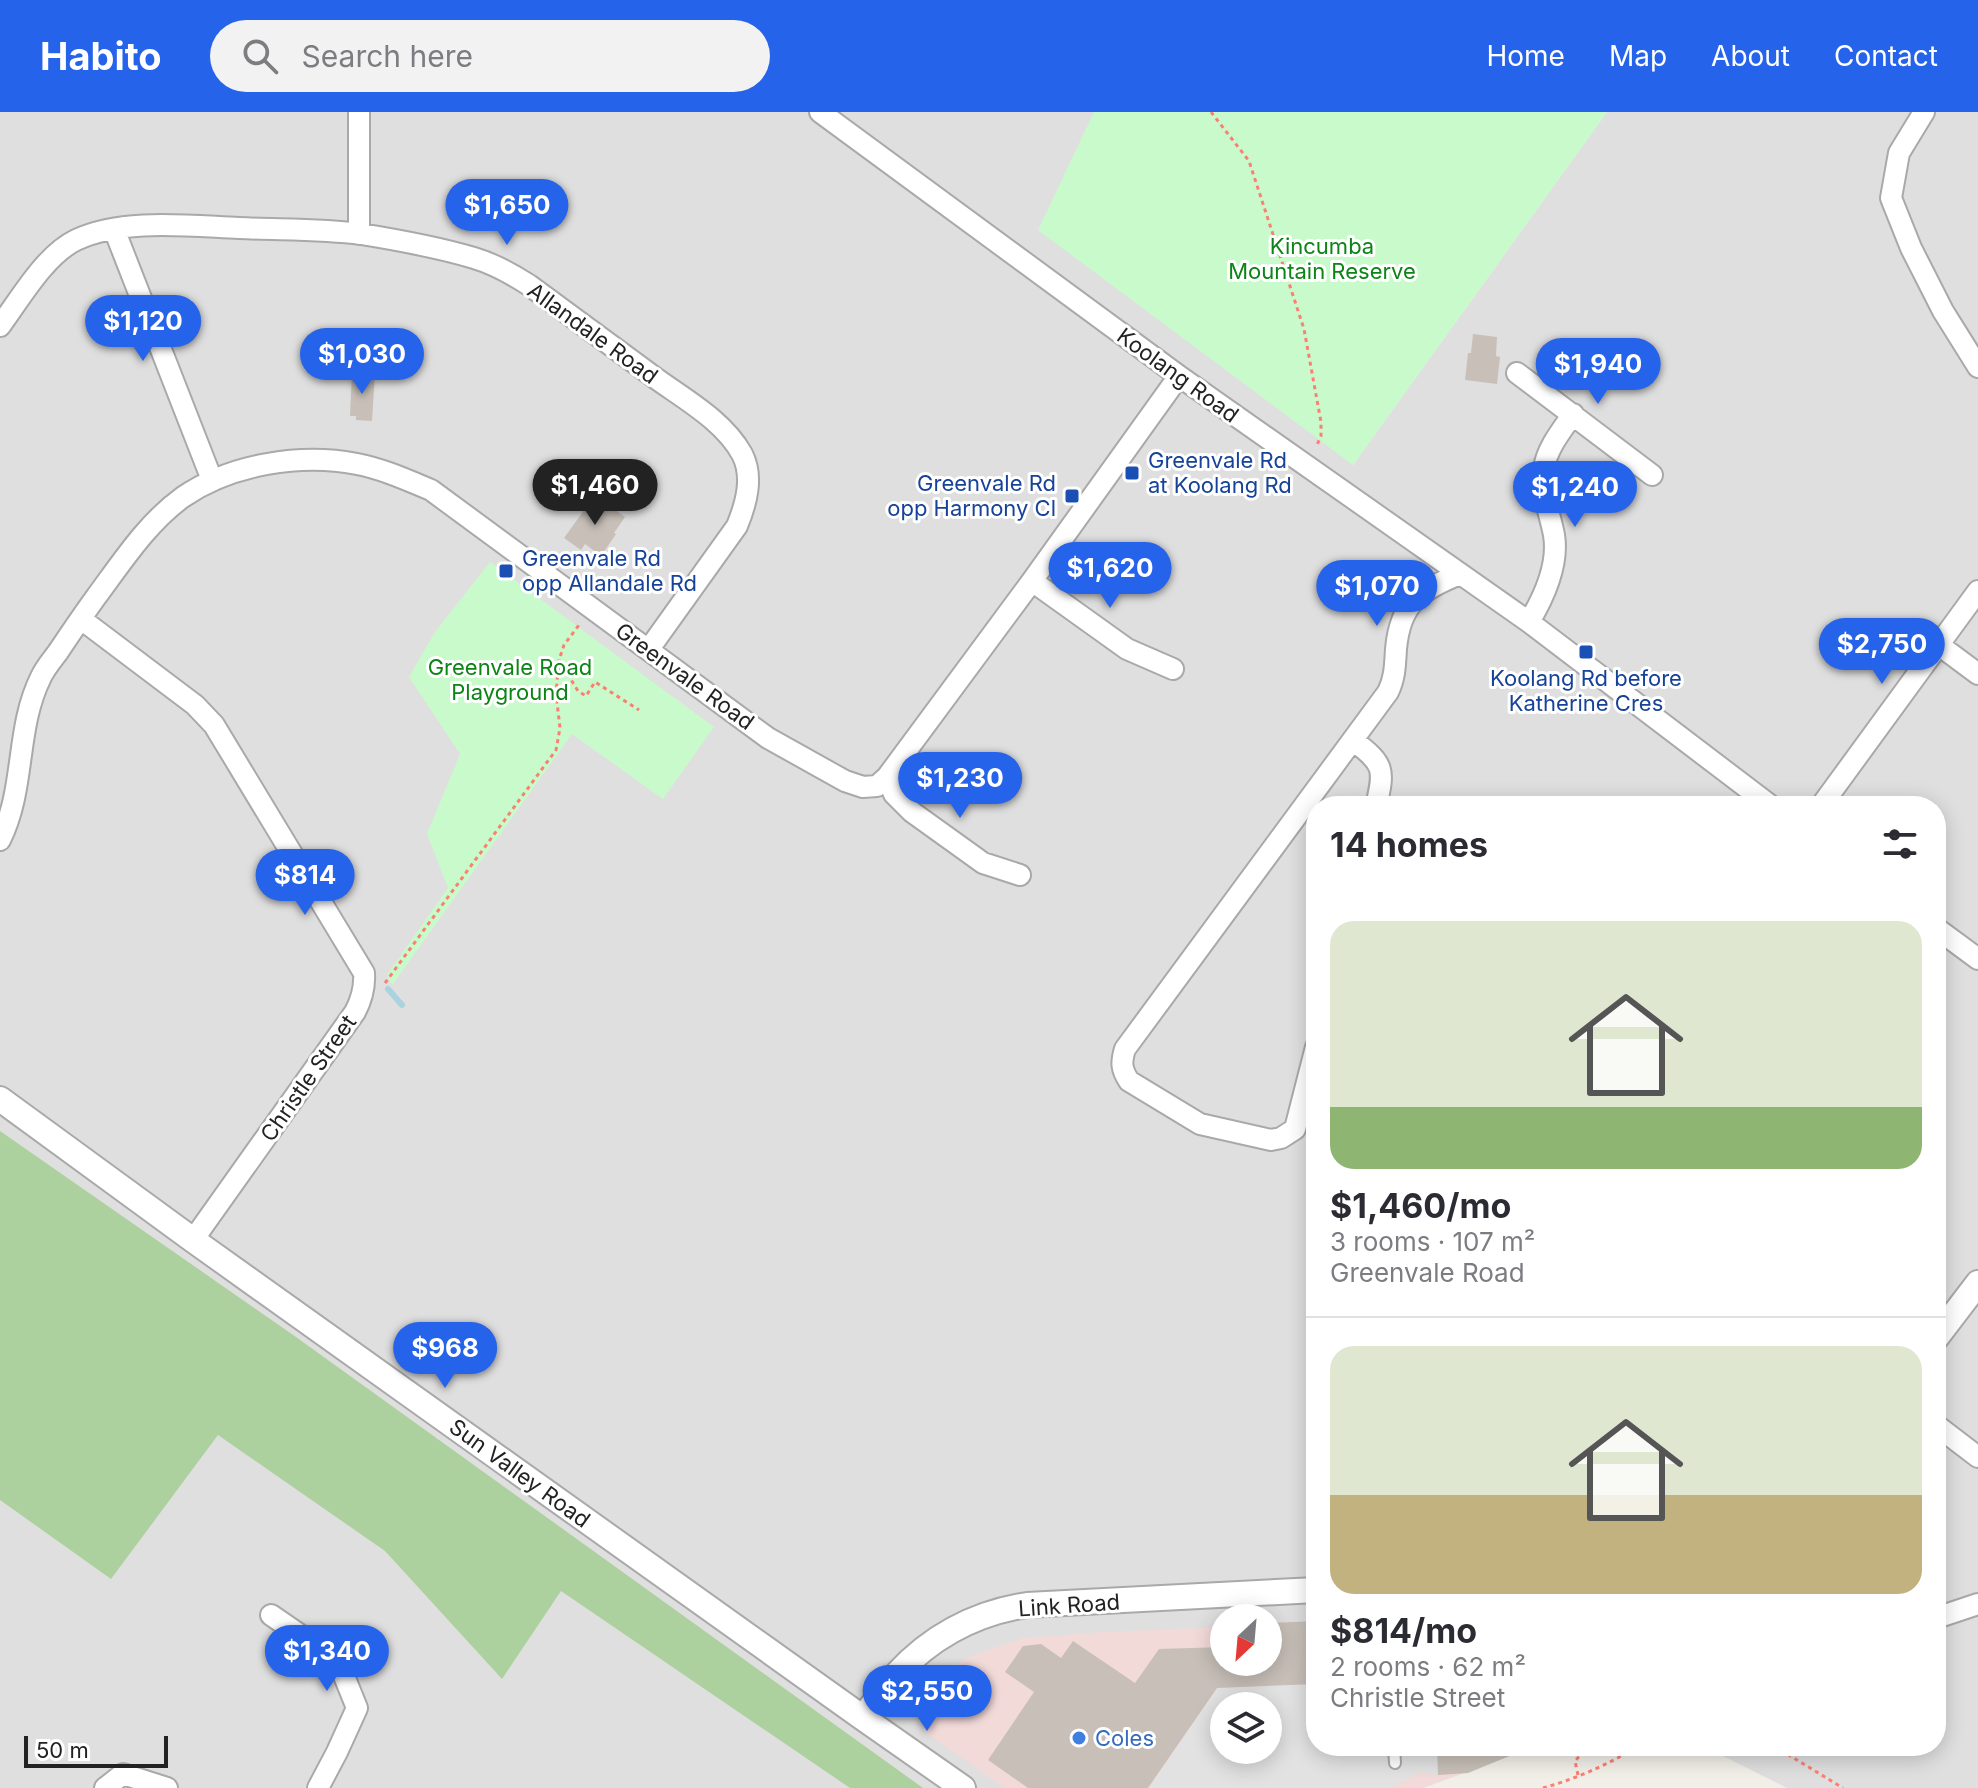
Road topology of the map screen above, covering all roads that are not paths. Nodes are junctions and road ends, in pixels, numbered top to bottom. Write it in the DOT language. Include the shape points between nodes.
graph roads {
  1 [pos="359,112"];
  2 [pos="820,112"];
  3 [pos="1924,112"];
  4 [pos="114,229"];
  5 [pos="359,234"];
  6 [pos="0,326"];
  7 [pos="1978,367"];
  8 [pos="1517,373"];
  9 [pos="1179,376"];
  10 [pos="1573,414"];
  11 [pos="1652,475"];
  12 [pos="212,480"];
  13 [pos="1460,574"];
  14 [pos="1032,581"];
  15 [pos="1978,591"];
  16 [pos="81,619"];
  17 [pos="1529,622"];
  18 [pos="1939,645"];
  19 [pos="649,649"];
  20 [pos="1173,669"];
  21 [pos="1978,674"];
  22 [pos="1354,741"];
  23 [pos="887,777"];
  24 [pos="1313,796"];
  25 [pos="1378,796"];
  26 [pos="1758,796"];
  27 [pos="1828,796"];
  28 [pos="1306,806"];
  29 [pos="0,840"];
  30 [pos="1020,875"];
  31 [pos="1946,935"];
  32 [pos="1978,959"];
  33 [pos="1306,1086"];
  34 [pos="0,1099"];
  35 [pos="193,1240"];
  36 [pos="1978,1283"];
  37 [pos="1946,1325"];
  38 [pos="1946,1433"];
  39 [pos="1978,1457"];
  40 [pos="1306,1591"];
  41 [pos="1978,1604"];
  42 [pos="271,1615"];
  43 [pos="1946,1615"];
  44 [pos="863,1718"];
  45 [pos="1395,1756"];
  46 [pos="1395,1763"];
  47 [pos="105,1788"];
  48 [pos="167,1788"];
  49 [pos="318,1788"];
  50 [pos="963,1788"];
  1 -- 5 [label="street"];
  2 -- 9 [label="street, Koolang Road"];
  3 -- 7 [label="street" via="1899,153 1891,198 1943,311"];
  4 -- 5 [label="street, Allandale Road" via="156,224"];
  4 -- 6 [label="street, Allandale Road" via="61,249"];
  4 -- 12 [label="street"];
  5 -- 19 [label="street, Allandale Road" via="477,258 506,271 716,422 742,455 748,472 737,526"];
  8 -- 10 [label="street"];
  9 -- 13 [label="street, Koolang Road"];
  9 -- 14 [label="street"];
  10 -- 11 [label="street"];
  10 -- 17 [label="street" via="1544,464 1553,562 1542,601"];
  12 -- 16 [label="street, Greenvale Road" via="149,528"];
  12 -- 19 [label="street, Greenvale Road" via="302,459 357,464 398,475 431,490"];
  13 -- 17 [label="street, Koolang Road"];
  13 -- 22 [label="street" via="1423,592 1406,610 1392,685"];
  14 -- 20 [label="street" via="1127,649"];
  14 -- 23 [label="street"];
  15 -- 18 [label="street"];
  16 -- 29 [label="street, Greenvale Road" via="41,676 29,710 16,797"];
  16 -- 35 [label="street, Christle Street" via="214,725 364,973 355,1012"];
  17 -- 26 [label="street, Koolang Road"];
  18 -- 21 [label="street"];
  18 -- 27 [label="street"];
  19 -- 23 [label="street, Greenvale Road" via="768,738 817,766 863,787 877,786"];
  22 -- 24 [label="street"];
  22 -- 25 [label="street" via="1379,763"];
  23 -- 30 [label="street" via="894,794 912,812 983,863"];
  28 -- 33 [label="street" via="1121,1061 1129,1081 1200,1124 1271,1140 1295,1129"];
  31 -- 32 [label="street"];
  34 -- 35 [label="street, Sun Valley Road"];
  35 -- 44 [label="street, Sun Valley Road"];
  36 -- 37 [label="street"];
  38 -- 39 [label="street"];
  40 -- 44 [label="street, Link Road" via="1008,1608 937,1638 896,1675"];
  41 -- 43 [label="street"];
  42 -- 49 [label="street" via="338,1661 357,1708"];
  44 -- 50 [label="street, Sun Valley Road"];
  45 -- 46 [label="lane"];
  47 -- 48 [label="street" via="123,1774"];
}
